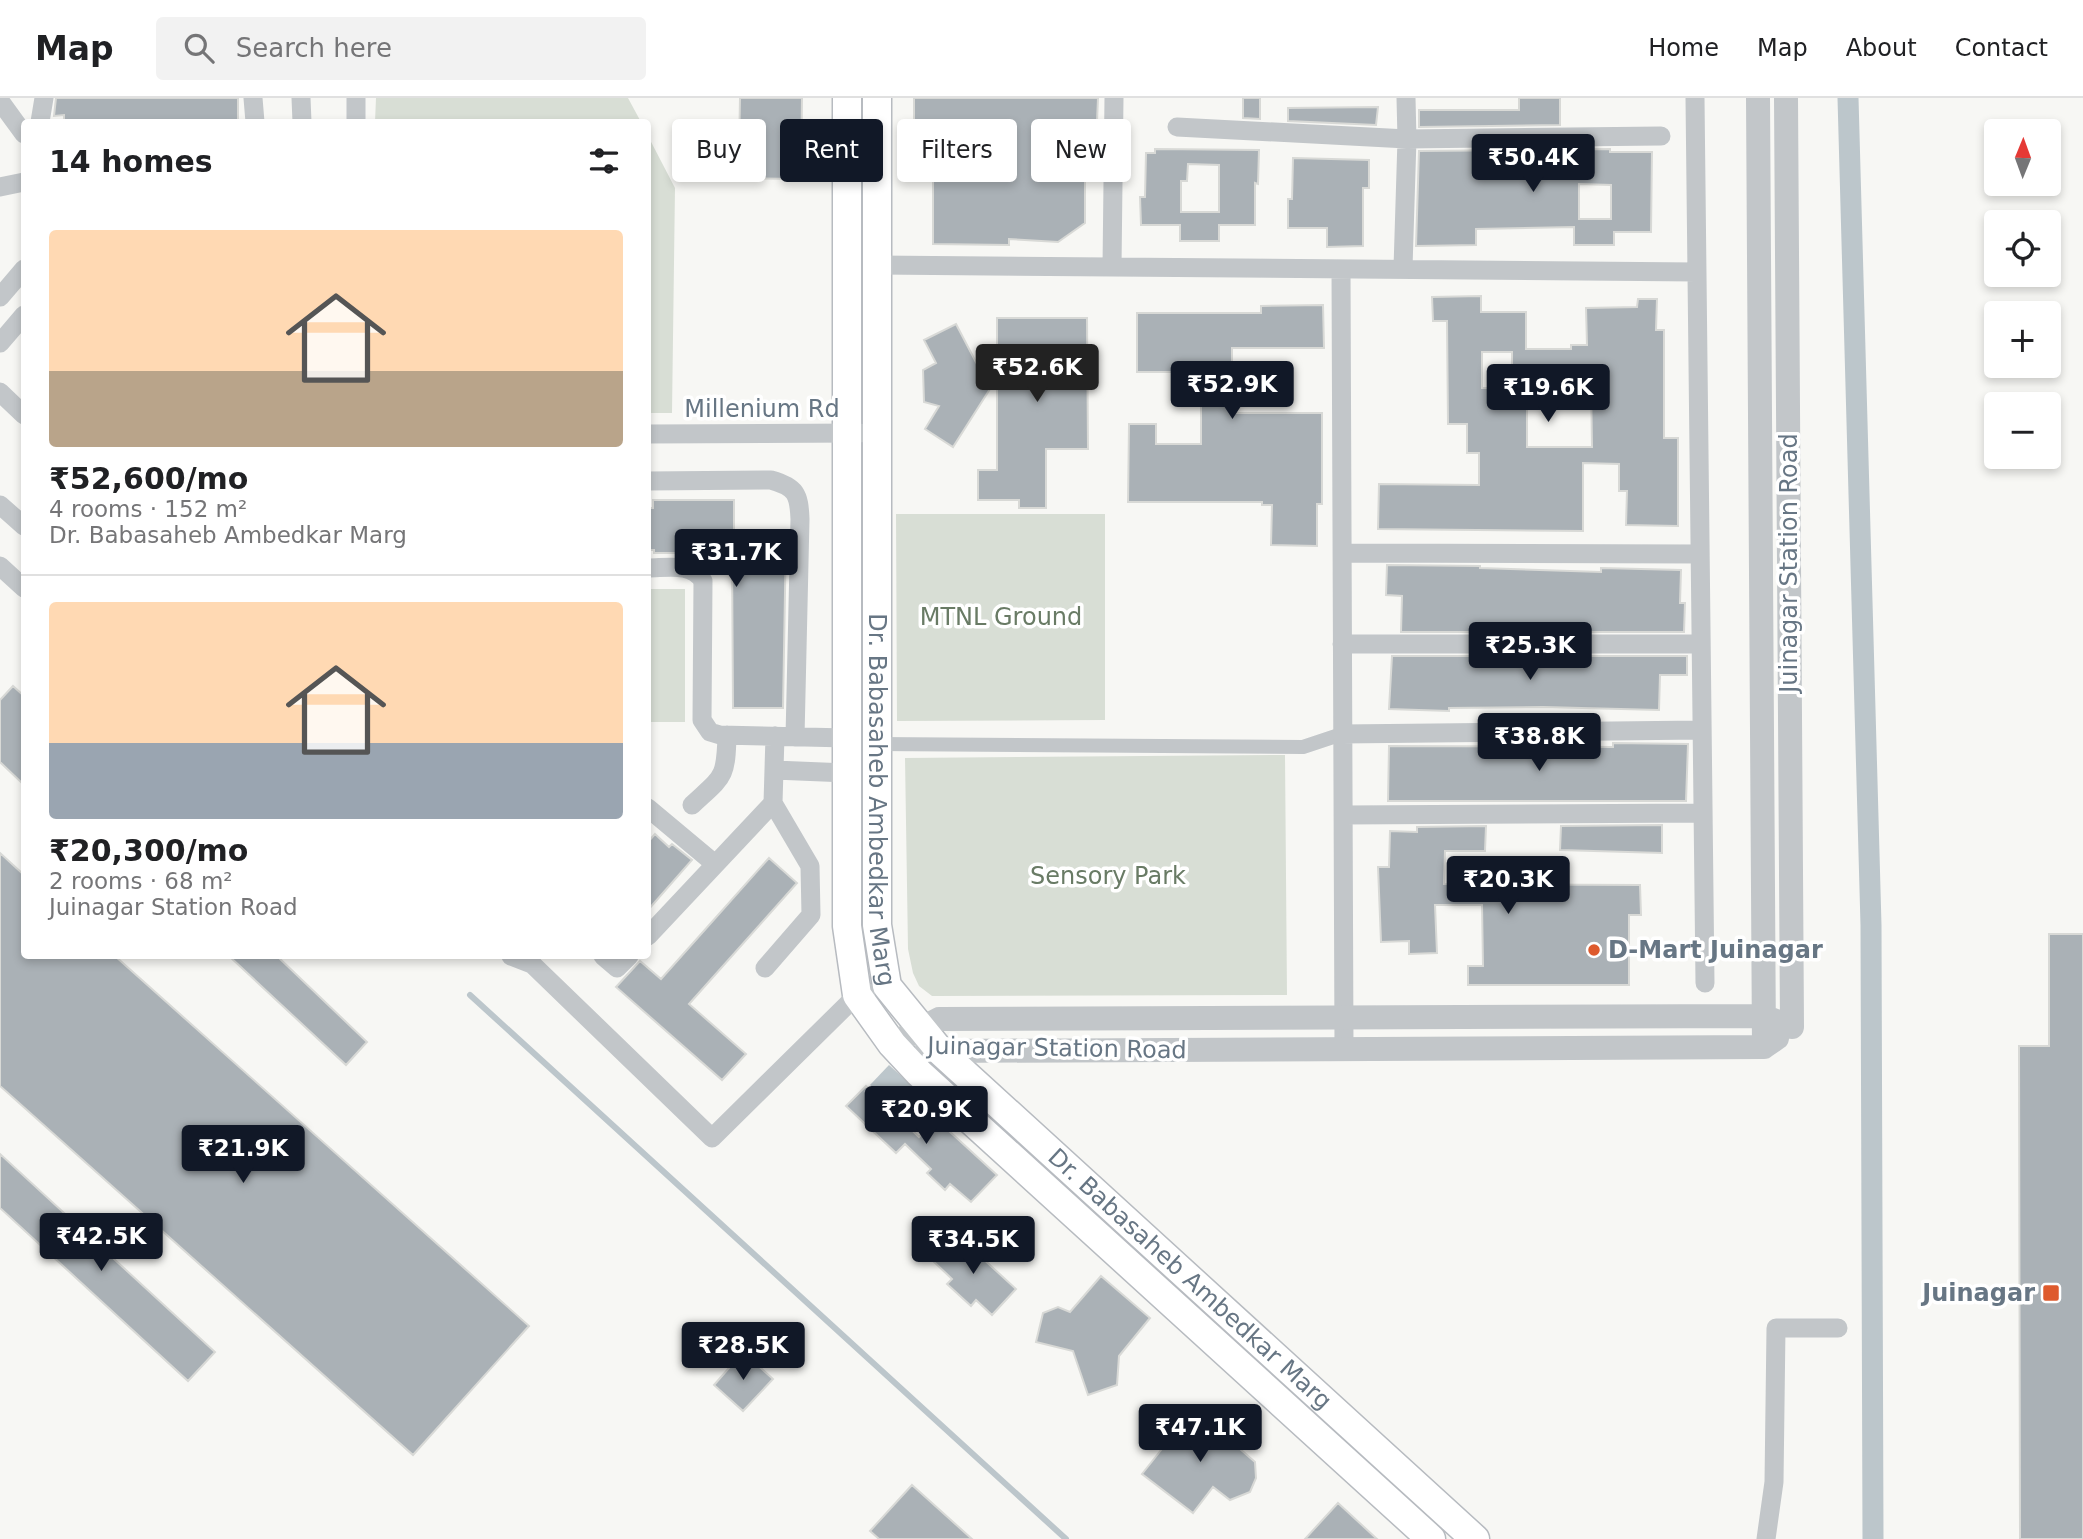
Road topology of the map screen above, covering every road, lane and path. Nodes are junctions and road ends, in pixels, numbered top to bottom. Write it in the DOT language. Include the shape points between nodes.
graph roads {
  1 [pos="44,98"];
  2 [pos="254,98"];
  3 [pos="301,98"];
  4 [pos="356,98"];
  5 [pos="847,98"];
  6 [pos="877,98"];
  7 [pos="1114,98"];
  8 [pos="1406,98"];
  9 [pos="1695,98"];
  10 [pos="1758,98"];
  11 [pos="1786,98"];
  12 [pos="0,101"];
  13 [pos="40,119"];
  14 [pos="255,119"];
  15 [pos="302,119"];
  16 [pos="356,119"];
  17 [pos="1177,127"];
  18 [pos="21,130"];
  19 [pos="1661,136"];
  20 [pos="1407,139"];
  21 [pos="21,183"];
  22 [pos="0,187"];
  23 [pos="877,265"];
  24 [pos="1112,267"];
  25 [pos="1403,268"];
  26 [pos="1340,269"];
  27 [pos="21,272"];
  28 [pos="1697,272"];
  29 [pos="0,297"];
  30 [pos="21,318"];
  31 [pos="0,343"];
  32 [pos="0,392"];
  33 [pos="21,412"];
  34 [pos="847,433"];
  35 [pos="651,434"];
  36 [pos="877,434"];
  37 [pos="651,481"];
  38 [pos="0,505"];
  39 [pos="21,523"];
  40 [pos="1342,553"];
  41 [pos="1700,554"];
  42 [pos="0,566"];
  43 [pos="651,568"];
  44 [pos="21,586"];
  45 [pos="1342,644"];
  46 [pos="1701,644"];
  47 [pos="1701,730"];
  48 [pos="1342,734"];
  49 [pos="727,736"];
  50 [pos="785,737"];
  51 [pos="846,738"];
  52 [pos="877,744"];
  53 [pos="774,770"];
  54 [pos="846,773"];
  55 [pos="773,803"];
  56 [pos="692,805"];
  57 [pos="651,811"];
  58 [pos="1702,813"];
  59 [pos="1343,815"];
  60 [pos="715,864"];
  61 [pos="651,933"];
  62 [pos="519,959"];
  63 [pos="606,959"];
  64 [pos="626,959"];
  65 [pos="765,968"];
  66 [pos="1705,983"];
  67 [pos="887,986"];
  68 [pos="857,995"];
  69 [pos="1763,1016"];
  70 [pos="1344,1018"];
  71 [pos="1792,1027"];
  72 [pos="921,1028"];
  73 [pos="891,1044"];
  74 [pos="1764,1047"];
  75 [pos="1344,1049"];
  76 [pos="940,1051"];
  77 [pos="1838,1328"];
  78 [pos="1299,1379"];
  79 [pos="1279,1401"];
  80 [pos="1431,1539"];
  81 [pos="1475,1539"];
  82 [pos="1766,1539"];
  1 -- 13 [label="street"];
  2 -- 14 [label="street"];
  3 -- 15 [label="street"];
  4 -- 16 [label="street"];
  5 -- 34 [label="main road, Dr. Babasaheb Ambedkar Marg"];
  6 -- 23 [label="main road, Dr. Babasaheb Ambedkar Marg"];
  7 -- 24 [label="street"];
  8 -- 20 [label="street"];
  9 -- 28 [label="street"];
  10 -- 69 [label="street, Juinagar Station Road"];
  11 -- 71 [label="street, Juinagar Station Road"];
  12 -- 18 [label="street"];
  17 -- 20 [label="street"];
  19 -- 20 [label="street"];
  20 -- 25 [label="street"];
  21 -- 22 [label="street"];
  23 -- 24 [label="street"];
  23 -- 36 [label="main road, Dr. Babasaheb Ambedkar Marg"];
  24 -- 26 [label="street"];
  25 -- 26 [label="street"];
  25 -- 28 [label="street"];
  26 -- 40 [label="street"];
  27 -- 29 [label="street"];
  28 -- 41 [label="street"];
  30 -- 31 [label="street"];
  32 -- 33 [label="street"];
  34 -- 35 [label="street, Millenium Rd"];
  34 -- 36 [label="street, Millenium Rd"];
  34 -- 51 [label="main road, Dr. Babasaheb Ambedkar Marg"];
  36 -- 52 [label="main road, Dr. Babasaheb Ambedkar Marg"];
  37 -- 50 [label="street" via="771,480 796,493 800,519"];
  38 -- 39 [label="street"];
  40 -- 41 [label="street"];
  40 -- 45 [label="street"];
  41 -- 46 [label="street"];
  42 -- 44 [label="street"];
  43 -- 49 [label="street" via="687,568 698,572 703,581 702,720 710,733"];
  45 -- 46 [label="street"];
  45 -- 48 [label="street"];
  46 -- 47 [label="street"];
  47 -- 48 [label="street"];
  47 -- 58 [label="street"];
  48 -- 52 [label="street" via="1303,747"];
  48 -- 59 [label="street"];
  49 -- 50 [label="street"];
  49 -- 56 [label="street" via="724,773"];
  50 -- 51 [label="street"];
  50 -- 53 [label="street"];
  51 -- 54 [label="main road, Dr. Babasaheb Ambedkar Marg"];
  52 -- 67 [label="main road, Dr. Babasaheb Ambedkar Marg" via="877,925"];
  53 -- 54 [label="street"];
  53 -- 55 [label="street"];
  54 -- 68 [label="main road, Dr. Babasaheb Ambedkar Marg" via="847,926"];
  55 -- 60 [label="street"];
  55 -- 65 [label="street" via="810,866 811,915"];
  57 -- 60 [label="street"];
  58 -- 59 [label="street"];
  58 -- 66 [label="street"];
  59 -- 70 [label="street"];
  60 -- 61 [label="street"];
  62 -- 68 [label="street" via="532,964 712,1138"];
  63 -- 64 [label="street" via="617,968"];
  67 -- 68 [label="street"];
  67 -- 72 [label="main road, Dr. Babasaheb Ambedkar Marg"];
  68 -- 73 [label="main road, Dr. Babasaheb Ambedkar Marg"];
  69 -- 70 [label="street, Juinagar Station Road"];
  69 -- 71 [label="street, Juinagar Station Road"];
  69 -- 74 [label="street, Juinagar Station Road"];
  70 -- 72 [label="street, Juinagar Station Road" via="939,1019"];
  70 -- 75 [label="street"];
  71 -- 74 [label="street"];
  72 -- 73 [label="street, Juinagar Station Road"];
  72 -- 76 [label="main road, Dr. Babasaheb Ambedkar Marg"];
  73 -- 76 [label="street, Juinagar Station Road"];
  73 -- 79 [label="main road, Dr. Babasaheb Ambedkar Marg"];
  74 -- 75 [label="street, Juinagar Station Road"];
  75 -- 76 [label="street, Juinagar Station Road"];
  76 -- 78 [label="main road, Dr. Babasaheb Ambedkar Marg"];
  77 -- 82 [label="street" via="1776,1328 1774,1482"];
  78 -- 79 [label="main road"];
  78 -- 81 [label="main road, Dr. Babasaheb Ambedkar Marg"];
  79 -- 80 [label="main road, Dr. Babasaheb Ambedkar Marg"];
}
